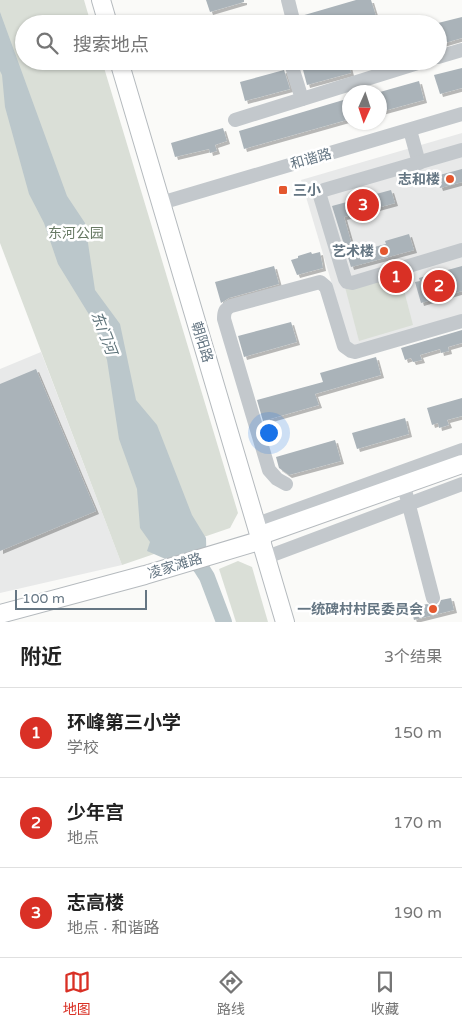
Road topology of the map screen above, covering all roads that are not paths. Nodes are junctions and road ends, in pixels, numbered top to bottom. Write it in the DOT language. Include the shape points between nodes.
graph roads {
  1 [pos="101,0"];
  2 [pos="288,0"];
  3 [pos="105,15"];
  4 [pos="292,15"];
  5 [pos="462,50"];
  6 [pos="447,54"];
  7 [pos="122,70"];
  8 [pos="293,70"];
  9 [pos="395,70"];
  10 [pos="302,99"];
  11 [pos="462,114"];
  12 [pos="235,120"];
  13 [pos="410,130"];
  14 [pos="462,150"];
  15 [pos="419,163"];
  16 [pos="161,203"];
  17 [pos="462,250"];
  18 [pos="462,321"];
  19 [pos="462,450"];
  20 [pos="462,464"];
  21 [pos="462,474"];
  22 [pos="286,484"];
  23 [pos="462,484"];
  24 [pos="407,499"];
  25 [pos="262,540"];
  26 [pos="433,598"];
  27 [pos="0,614"];
  28 [pos="285,622"];
  1 -- 3 [label="main road"];
  2 -- 4 [label="street"];
  5 -- 6 [label="street"];
  7 -- 16 [label="main road, 朝阳路"];
  8 -- 10 [label="street"];
  9 -- 10 [label="street"];
  10 -- 12 [label="street"];
  11 -- 13 [label="street, 和谐路"];
  13 -- 15 [label="street"];
  13 -- 16 [label="street, 和谐路"];
  14 -- 15 [label="street"];
  15 -- 17 [label="street" via="321,193 345,279 352,283"];
  16 -- 25 [label="main road, 朝阳路"];
  18 -- 22 [label="street" via="355,352 344,346 326,287 320,282 228,308 224,319 269,470"];
  19 -- 25 [label="street"];
  20 -- 25 [label="main road, 凌家滩路"];
  21 -- 24 [label="main road, 凌家滩路"];
  23 -- 24 [label="street"];
  24 -- 25 [label="main road, 凌家滩路"];
  24 -- 26 [label="street"];
  25 -- 27 [label="main road, 凌家滩路"];
  25 -- 28 [label="main road, 朝阳路"];
}
